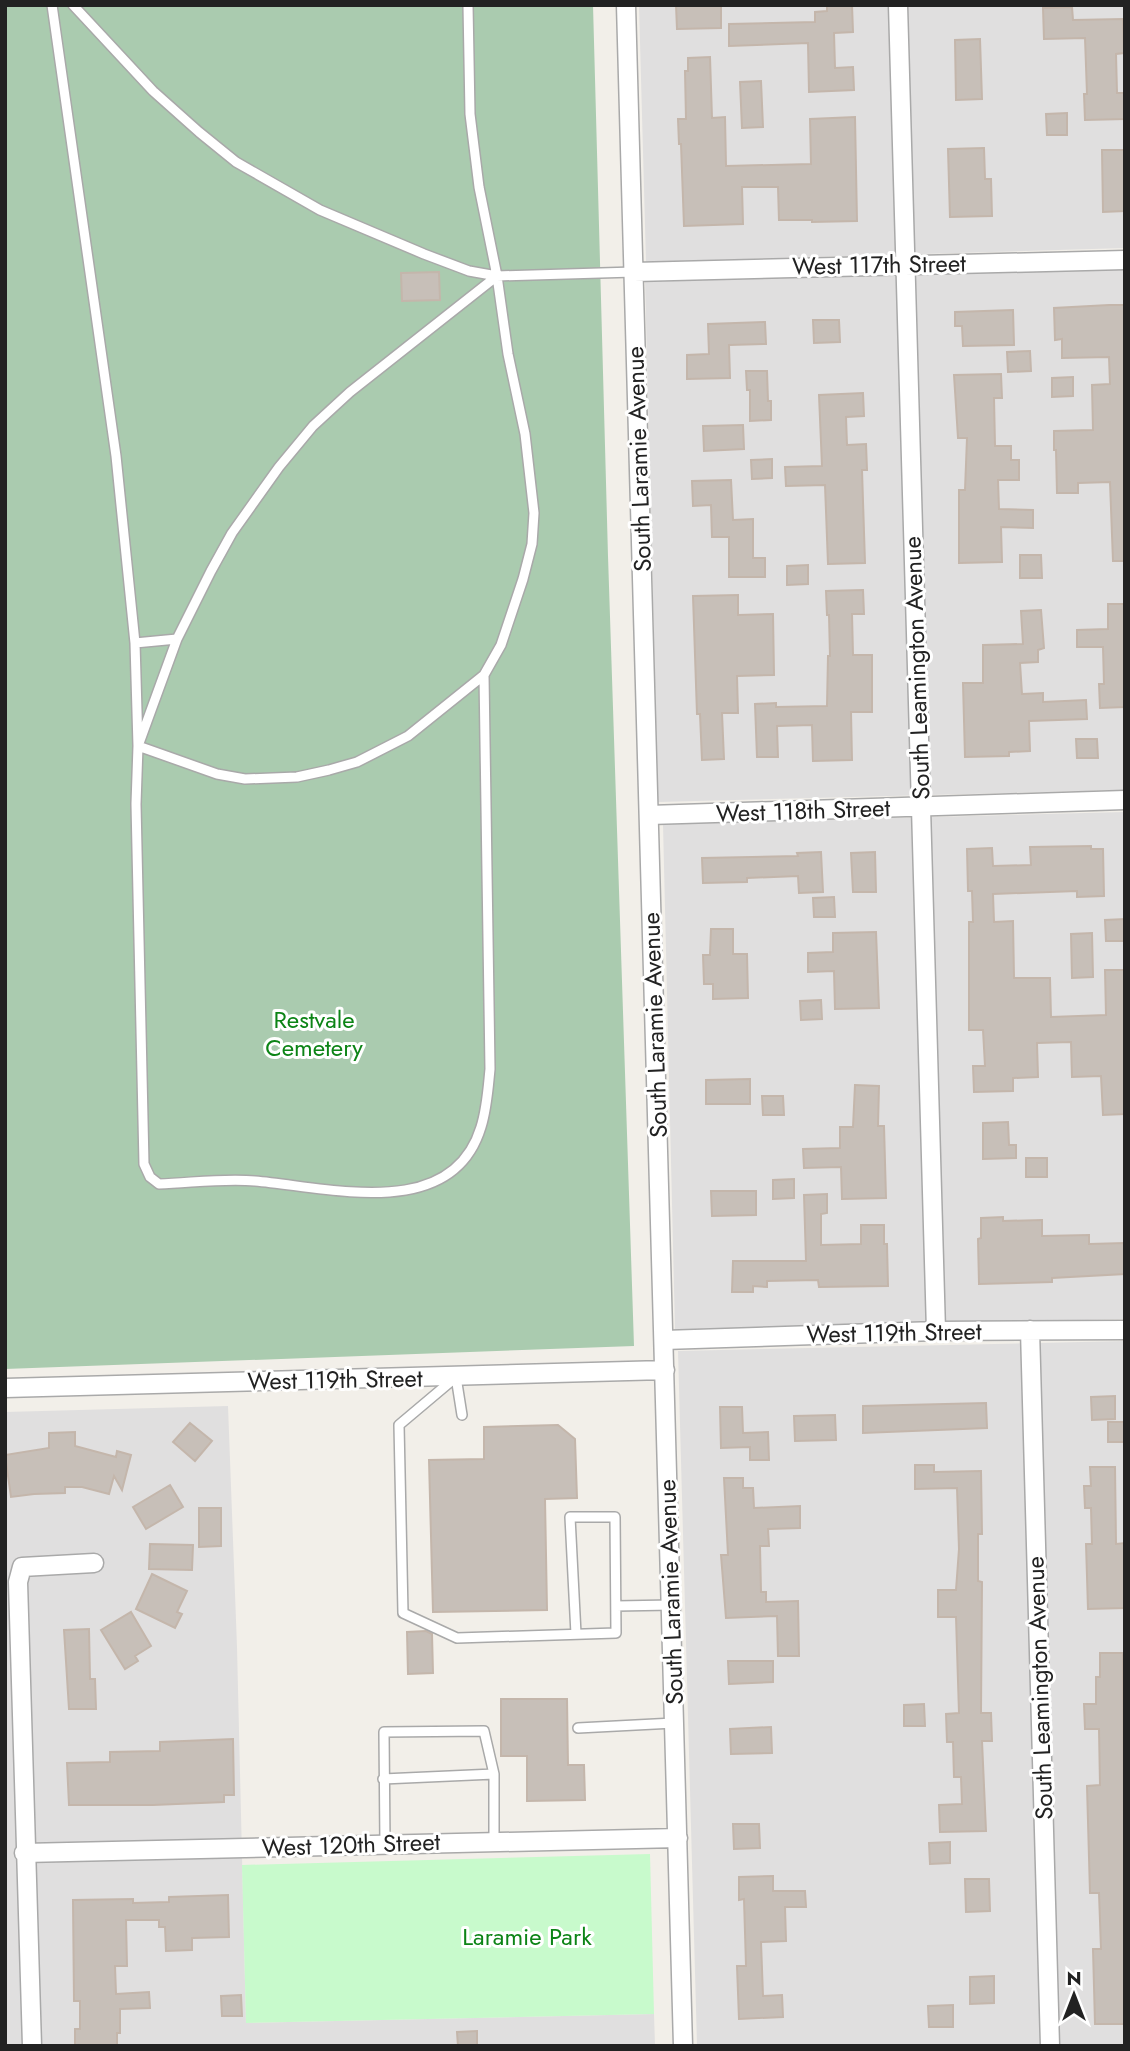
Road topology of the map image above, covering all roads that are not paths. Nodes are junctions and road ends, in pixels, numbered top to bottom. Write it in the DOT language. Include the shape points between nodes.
graph roads {
  1 [pos="52,5"];
  2 [pos="73,5"];
  3 [pos="468,5"];
  4 [pos="626,5"];
  5 [pos="898,5"];
  6 [pos="1125,260"];
  7 [pos="905,264"];
  8 [pos="634,272"];
  9 [pos="497,276"];
  10 [pos="177,639"];
  11 [pos="135,643"];
  12 [pos="484,675"];
  13 [pos="138,746"];
  14 [pos="1125,800"];
  15 [pos="921,808"];
  16 [pos="649,815"];
  17 [pos="1030,1330"];
  18 [pos="1125,1330"];
  19 [pos="936,1331"];
  20 [pos="664,1340"];
  21 [pos="665,1370"];
  22 [pos="456,1377"];
  23 [pos="5,1388"];
  24 [pos="462,1415"];
  25 [pos="94,1563"];
  26 [pos="672,1605"];
  27 [pos="615,1606"];
  28 [pos="576,1634"];
  29 [pos="675,1723"];
  30 [pos="578,1728"];
  31 [pos="494,1774"];
  32 [pos="383,1779"];
  33 [pos="678,1838"];
  34 [pos="494,1842"];
  35 [pos="385,1844"];
  36 [pos="24,1853"];
  37 [pos="32,2046"];
  38 [pos="683,2046"];
  39 [pos="1050,2046"];
  1 -- 11 [label="lane" via="116,456"];
  2 -- 9 [label="lane" via="153,92 236,162 333,216 469,271"];
  3 -- 9 [label="lane" via="470,114"];
  4 -- 8 [label="street, South Laramie Avenue"];
  5 -- 7 [label="street, South Leamington Avenue"];
  6 -- 7 [label="street, West 117th Street"];
  7 -- 8 [label="street, West 117th Street"];
  7 -- 15 [label="street, South Leamington Avenue"];
  8 -- 9 [label="lane"];
  8 -- 16 [label="street, South Laramie Avenue"];
  9 -- 10 [label="lane" via="397,353 313,426 232,533"];
  9 -- 12 [label="lane" via="534,513 523,579 501,645"];
  10 -- 11 [label="lane"];
  10 -- 13 [label="lane"];
  11 -- 13 [label="lane"];
  12 -- 13 [label="lane" via="384,750 297,777 245,779 217,774"];
  12 -- 13 [label="lane" via="488,1101 480,1130 457,1167 415,1189 368,1194 251,1180 159,1184 146,1171"];
  14 -- 15 [label="street, West 118th Street"];
  15 -- 16 [label="street, West 118th Street"];
  15 -- 19 [label="street, South Leamington Avenue"];
  16 -- 20 [label="street, South Laramie Avenue"];
  17 -- 18 [label="street, West 119th Street"];
  17 -- 19 [label="street, West 119th Street"];
  17 -- 39 [label="street, South Leamington Avenue"];
  19 -- 20 [label="street, West 119th Street"];
  20 -- 21 [label="street, South Laramie Avenue"];
  21 -- 22 [label="street, West 119th Street"];
  21 -- 26 [label="street, South Laramie Avenue"];
  22 -- 23 [label="street, West 119th Street"];
  22 -- 24 [label="lane"];
  22 -- 28 [label="lane" via="399,1425 403,1613 457,1638"];
  25 -- 36 [label="street" via="22,1567 18,1582"];
  26 -- 27 [label="lane"];
  26 -- 29 [label="street, South Laramie Avenue"];
  27 -- 28 [label="lane" via="616,1633"];
  27 -- 28 [label="lane" via="615,1517 570,1517"];
  29 -- 30 [label="lane"];
  29 -- 33 [label="street, South Laramie Avenue"];
  31 -- 32 [label="lane"];
  31 -- 32 [label="lane" via="484,1731 384,1732"];
  31 -- 34 [label="lane"];
  32 -- 35 [label="lane"];
  33 -- 34 [label="street, West 120th Street"];
  33 -- 38 [label="street, South Laramie Avenue"];
  34 -- 35 [label="street, West 120th Street"];
  35 -- 36 [label="street, West 120th Street"];
  36 -- 37 [label="street"];
}
